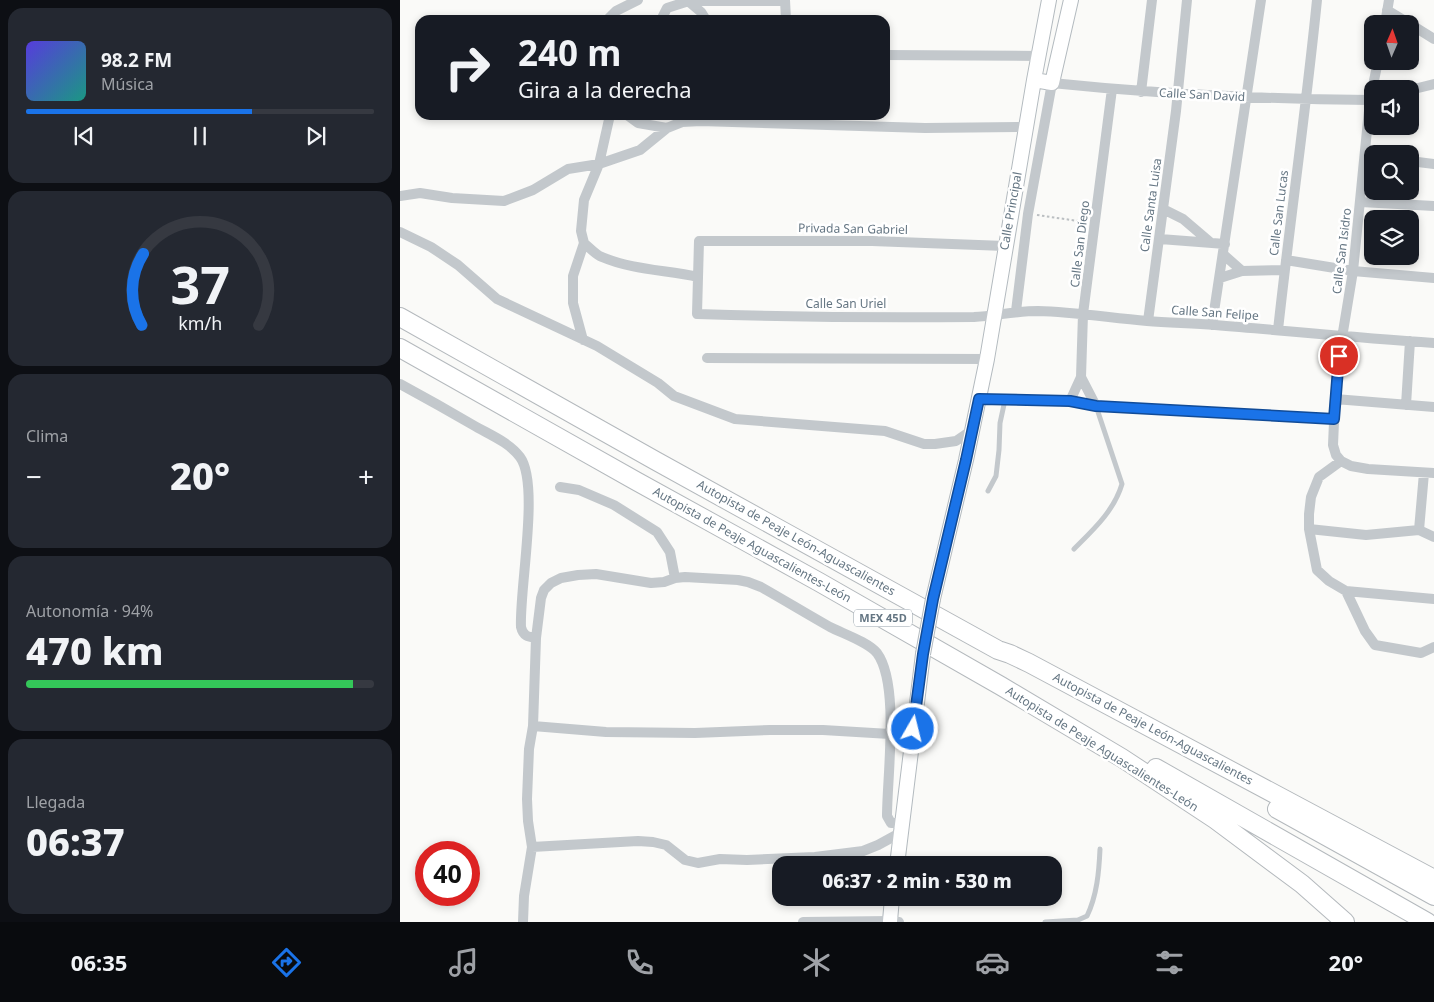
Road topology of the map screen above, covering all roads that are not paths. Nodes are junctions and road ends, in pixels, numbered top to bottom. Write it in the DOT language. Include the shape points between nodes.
graph roads {
  1 [pos="638,0"];
  2 [pos="785,0"];
  3 [pos="1049,0"];
  4 [pos="1071,0"];
  5 [pos="1152,0"];
  6 [pos="1187,0"];
  7 [pos="1261,0"];
  8 [pos="1317,0"];
  9 [pos="688,1"];
  10 [pos="1388,5"];
  11 [pos="612,15"];
  12 [pos="664,15"];
  13 [pos="703,15"];
  14 [pos="786,15"];
  15 [pos="1400,15"];
  16 [pos="1419,30"];
  17 [pos="1434,39"];
  18 [pos="890,55"];
  19 [pos="1038,56"];
  20 [pos="1034,80"];
  21 [pos="1052,83"];
  22 [pos="1434,84"];
  23 [pos="1419,88"];
  24 [pos="1112,89"];
  25 [pos="1141,92"];
  26 [pos="1178,93"];
  27 [pos="1364,96"];
  28 [pos="1247,98"];
  29 [pos="1307,100"];
  30 [pos="609,120"];
  31 [pos="634,120"];
  32 [pos="681,120"];
  33 [pos="745,120"];
  34 [pos="1026,127"];
  35 [pos="667,128"];
  36 [pos="1419,162"];
  37 [pos="599,164"];
  38 [pos="1434,164"];
  39 [pos="1364,186"];
  40 [pos="400,196"];
  41 [pos="1361,202"];
  42 [pos="1434,206"];
  43 [pos="1164,209"];
  44 [pos="400,232"];
  45 [pos="1160,239"];
  46 [pos="1210,242"];
  47 [pos="584,243"];
  48 [pos="1225,244"];
  49 [pos="1006,246"];
  50 [pos="1224,255"];
  51 [pos="1285,265"];
  52 [pos="1242,271"];
  53 [pos="1353,271"];
  54 [pos="698,277"];
  55 [pos="1220,278"];
  56 [pos="1434,278"];
  57 [pos="1016,311"];
  58 [pos="1083,314"];
  59 [pos="994,315"];
  60 [pos="400,317"];
  61 [pos="1148,321"];
  62 [pos="1212,324"];
  63 [pos="1278,330"];
  64 [pos="1342,336"];
  65 [pos="583,340"];
  66 [pos="1410,341"];
  67 [pos="1434,343"];
  68 [pos="400,348"];
  69 [pos="707,358"];
  70 [pos="987,359"];
  71 [pos="1081,377"];
  72 [pos="400,384"];
  73 [pos="979,399"];
  74 [pos="1005,399"];
  75 [pos="1335,399"];
  76 [pos="1070,401"];
  77 [pos="1406,405"];
  78 [pos="1096,406"];
  79 [pos="1434,407"];
  80 [pos="1334,419"];
  81 [pos="973,427"];
  82 [pos="1341,461"];
  83 [pos="1429,473"];
  84 [pos="560,487"];
  85 [pos="988,491"];
  86 [pos="1309,529"];
  87 [pos="1419,530"];
  88 [pos="1434,537"];
  89 [pos="1074,549"];
  90 [pos="675,578"];
  91 [pos="1346,591"];
  92 [pos="1434,599"];
  93 [pos="536,638"];
  94 [pos="1434,647"];
  95 [pos="998,650"];
  96 [pos="1001,686"];
  97 [pos="532,726"];
  98 [pos="890,734"];
  99 [pos="901,828"];
  100 [pos="532,847"];
  101 [pos="1100,849"];
  102 [pos="897,856"];
  103 [pos="1434,879"];
  104 [pos="1434,896"];
  105 [pos="893,906"];
  106 [pos="853,921"];
  107 [pos="894,921"];
  108 [pos="522,922"];
  109 [pos="803,922"];
  110 [pos="1045,922"];
  111 [pos="1345,922"];
  112 [pos="1427,922"];
  1 -- 11 [label="street"];
  2 -- 9 [label="street"];
  2 -- 14 [label="street"];
  3 -- 19 [label="street, Calle Principal"];
  4 -- 21 [label="street"];
  5 -- 25 [label="street"];
  6 -- 26 [label="street, Calle Santa Luisa"];
  7 -- 28 [label="street"];
  8 -- 29 [label="street, Calle San Lucas"];
  9 -- 12 [label="street" via="667,8"];
  9 -- 13 [label="street"];
  10 -- 15 [label="street"];
  16 -- 17 [label="street"];
  18 -- 19 [label="street"];
  19 -- 20 [label="street, Calle Principal"];
  20 -- 21 [label="street, Calle San David"];
  20 -- 34 [label="street, Calle Principal"];
  21 -- 24 [label="street, Calle San David"];
  21 -- 57 [label="street" via="1028,214"];
  22 -- 23 [label="street"];
  24 -- 25 [label="street, Calle San David"];
  24 -- 58 [label="street, Calle San Diego"];
  25 -- 26 [label="street, Calle San David"];
  26 -- 28 [label="street, Calle San David"];
  26 -- 43 [label="street, Calle Santa Luisa"];
  27 -- 29 [label="street, Calle San David"];
  28 -- 29 [label="street, Calle San David"];
  28 -- 48 [label="street"];
  29 -- 51 [label="street, Calle San Lucas"];
  30 -- 37 [label="street"];
  31 -- 35 [label="street"];
  32 -- 35 [label="street"];
  33 -- 34 [label="street" via="925,128"];
  34 -- 49 [label="street, Calle Principal"];
  35 -- 37 [label="street" via="640,150"];
  36 -- 38 [label="street"];
  37 -- 40 [label="street" via="568,169 532,190 504,201 420,193"];
  37 -- 47 [label="street" via="584,200 581,231"];
  39 -- 41 [label="street, Calle San Isidro"];
  41 -- 42 [label="street"];
  41 -- 53 [label="street, Calle San Isidro"];
  43 -- 45 [label="street, Calle Santa Luisa"];
  43 -- 46 [label="street" via="1183,219"];
  44 -- 65 [label="street" via="458,264 497,299"];
  45 -- 46 [label="street"];
  45 -- 61 [label="street, Calle Santa Luisa"];
  46 -- 48 [label="street"];
  47 -- 54 [label="street" via="600,257 636,267"];
  47 -- 65 [label="street" via="573,276 573,303"];
  48 -- 50 [label="street"];
  49 -- 54 [label="street, Privada San Gabriel" via="872,241 699,241"];
  49 -- 59 [label="street, Calle Principal"];
  50 -- 52 [label="street"];
  50 -- 55 [label="street"];
  51 -- 52 [label="street"];
  51 -- 53 [label="street"];
  51 -- 63 [label="street, Calle San Lucas"];
  52 -- 55 [label="street"];
  53 -- 56 [label="street"];
  53 -- 64 [label="street, Calle San Isidro"];
  54 -- 59 [label="street, Calle San Uriel" via="697,314"];
  55 -- 62 [label="street"];
  57 -- 58 [label="street, Calle San Felipe"];
  57 -- 59 [label="street, Calle San Felipe"];
  58 -- 61 [label="street, Calle San Felipe"];
  58 -- 71 [label="street, Calle San Diego"];
  59 -- 70 [label="street, Calle Principal"];
  60 -- 95 [label="highway, Autopista de Peaje León-Aguascalientes / MEX 45D"];
  61 -- 62 [label="street, Calle San Felipe"];
  62 -- 63 [label="street, Calle San Felipe"];
  63 -- 64 [label="street, Calle San Felipe"];
  64 -- 66 [label="street, Calle San Felipe"];
  64 -- 75 [label="street, Calle San Isidro"];
  65 -- 81 [label="street" via="658,383 674,396 735,419 885,432 924,444 956,441"];
  66 -- 67 [label="street, Calle San Felipe"];
  66 -- 77 [label="street"];
  68 -- 96 [label="highway, Autopista de Peaje Aguascalientes-León / MEX 45D"];
  69 -- 70 [label="street"];
  70 -- 73 [label="street, Calle Principal"];
  71 -- 76 [label="street, Calle San Diego"];
  71 -- 78 [label="street"];
  72 -- 93 [label="street" via="492,436 520,457 526,469 528,498 521,627 525,636"];
  73 -- 74 [label="street"];
  73 -- 81 [label="street, Calle Principal"];
  74 -- 76 [label="street"];
  74 -- 85 [label="lane" via="996,476"];
  75 -- 77 [label="street"];
  75 -- 80 [label="street, Calle San Isidro"];
  76 -- 78 [label="street"];
  77 -- 79 [label="street"];
  78 -- 80 [label="street"];
  78 -- 89 [label="lane" via="1122,484 1104,518"];
  80 -- 82 [label="street, Calle San Isidro" via="1333,445"];
  81 -- 99 [label="street, Calle Principal, bridge" via="923,654"];
  82 -- 83 [label="street" via="1368,469"];
  82 -- 86 [label="street" via="1319,477 1311,497"];
  83 -- 87 [label="street"];
  84 -- 90 [label="street" via="579,490 614,505 657,532 670,552"];
  86 -- 87 [label="street" via="1366,535"];
  86 -- 91 [label="street" via="1317,570"];
  87 -- 88 [label="street"];
  90 -- 93 [label="street" via="651,583 596,574 561,578 544,590"];
  90 -- 98 [label="street" via="748,582 864,643 876,652 888,684"];
  91 -- 92 [label="street"];
  91 -- 94 [label="street" via="1375,645 1421,653"];
  93 -- 97 [label="street"];
  95 -- 103 [label="highway, Autopista de Peaje León-Aguascalientes / MEX 45D" via="1052,675"];
  95 -- 104 [label="highway"];
  96 -- 111 [label="highway, Autopista de Peaje Aguascalientes-León / MEX 45D" via="1122,758 1216,820 1302,884"];
  96 -- 112 [label="highway" via="1124,750"];
  97 -- 98 [label="street" via="606,732 823,730"];
  97 -- 100 [label="street" via="527,799"];
  98 -- 99 [label="street" via="887,816"];
  99 -- 100 [label="street" via="878,846 798,858 720,859 698,863 685,860 666,845 638,841"];
  99 -- 102 [label="street, Calle Principal"];
  100 -- 108 [label="street"];
  101 -- 110 [label="lane" via="1098,877 1087,916 1078,920"];
  105 -- 107 [label="street"];
  106 -- 107 [label="street"];
  106 -- 109 [label="street"];
}
